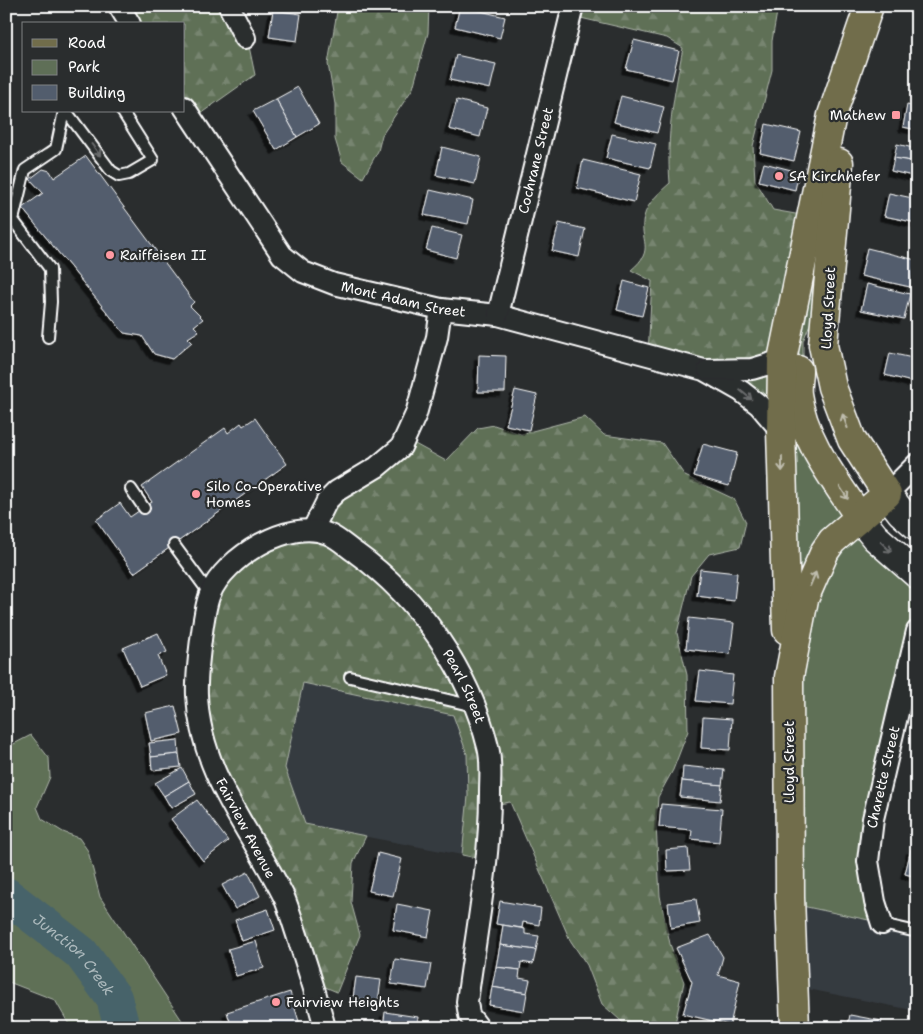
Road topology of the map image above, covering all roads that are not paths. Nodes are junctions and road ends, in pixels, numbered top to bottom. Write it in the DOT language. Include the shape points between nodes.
graph roads {
  1 [pos="229,6"];
  2 [pos="573,6"];
  3 [pos="869,6"];
  4 [pos="876,6"];
  5 [pos="245,38"];
  6 [pos="185,109"];
  7 [pos="65,112"];
  8 [pos="66,112"];
  9 [pos="123,112"];
  10 [pos="839,163"];
  11 [pos="442,309"];
  12 [pos="498,315"];
  13 [pos="48,337"];
  14 [pos="782,360"];
  15 [pos="704,370"];
  16 [pos="781,431"];
  17 [pos="917,464"];
  18 [pos="132,489"];
  19 [pos="887,494"];
  20 [pos="144,508"];
  21 [pos="860,518"];
  22 [pos="917,526"];
  23 [pos="313,529"];
  24 [pos="174,545"];
  25 [pos="917,574"];
  26 [pos="210,594"];
  27 [pos="917,632"];
  28 [pos="350,677"];
  29 [pos="788,677"];
  30 [pos="474,706"];
  31 [pos="882,924"];
  32 [pos="917,932"];
  33 [pos="325,1028"];
  34 [pos="479,1028"];
  35 [pos="795,1028"];
  1 -- 5 [label="street"];
  2 -- 12 [label="street, Cochrane Street"];
  3 -- 14 [label="main road" via="832,115"];
  4 -- 10 [label="main road, Lloyd Street"];
  6 -- 11 [label="street, Mont Adam Street" via="282,255 303,272 334,284"];
  7 -- 13 [label="lane" via="56,148 25,170 13,220 50,269"];
  8 -- 9 [label="lane, one-way" via="111,171 119,176 153,160"];
  19 -- 10 [label="main road, Lloyd Street, one-way" via="852,440 832,387 823,345"];
  10 -- 21 [label="main road, Lloyd Street, one-way" via="802,333 796,393 807,431"];
  11 -- 12 [label="street, Mont Adam Street"];
  11 -- 23 [label="street" via="416,414 401,448 377,467 336,491 327,501"];
  12 -- 15 [label="street, Mont Adam Street"];
  14 -- 15 [label="street, Mont Adam Street" via="752,370"];
  14 -- 16 [label="main road"];
  15 -- 16 [label="street, Mont Adam Street, one-way" via="742,390"];
  16 -- 29 [label="main road, one-way"];
  17 -- 19 [label="street"];
  18 -- 20 [label="lane"];
  19 -- 21 [label="main road, Lloyd Street"];
  19 -- 22 [label="main road"];
  21 -- 25 [label="main road, one-way" via="875,537"];
  29 -- 21 [label="main road, Lloyd Street, one-way" via="804,599 825,551"];
  23 -- 26 [label="street" via="280,534 253,549 226,570"];
  23 -- 30 [label="street, Pearl Street" via="330,535 399,588 452,661"];
  24 -- 26 [label="lane"];
  26 -- 33 [label="street, Fairview Avenue" via="196,694 202,739 227,799 284,898"];
  27 -- 31 [label="street, Charette Street" via="873,819 868,861"];
  28 -- 30 [label="lane"];
  29 -- 35 [label="main road, Lloyd Street"];
  30 -- 34 [label="street, Pearl Street" via="489,749 490,769 487,867 467,1002 469,1015"];
  31 -- 32 [label="lane"];
}
